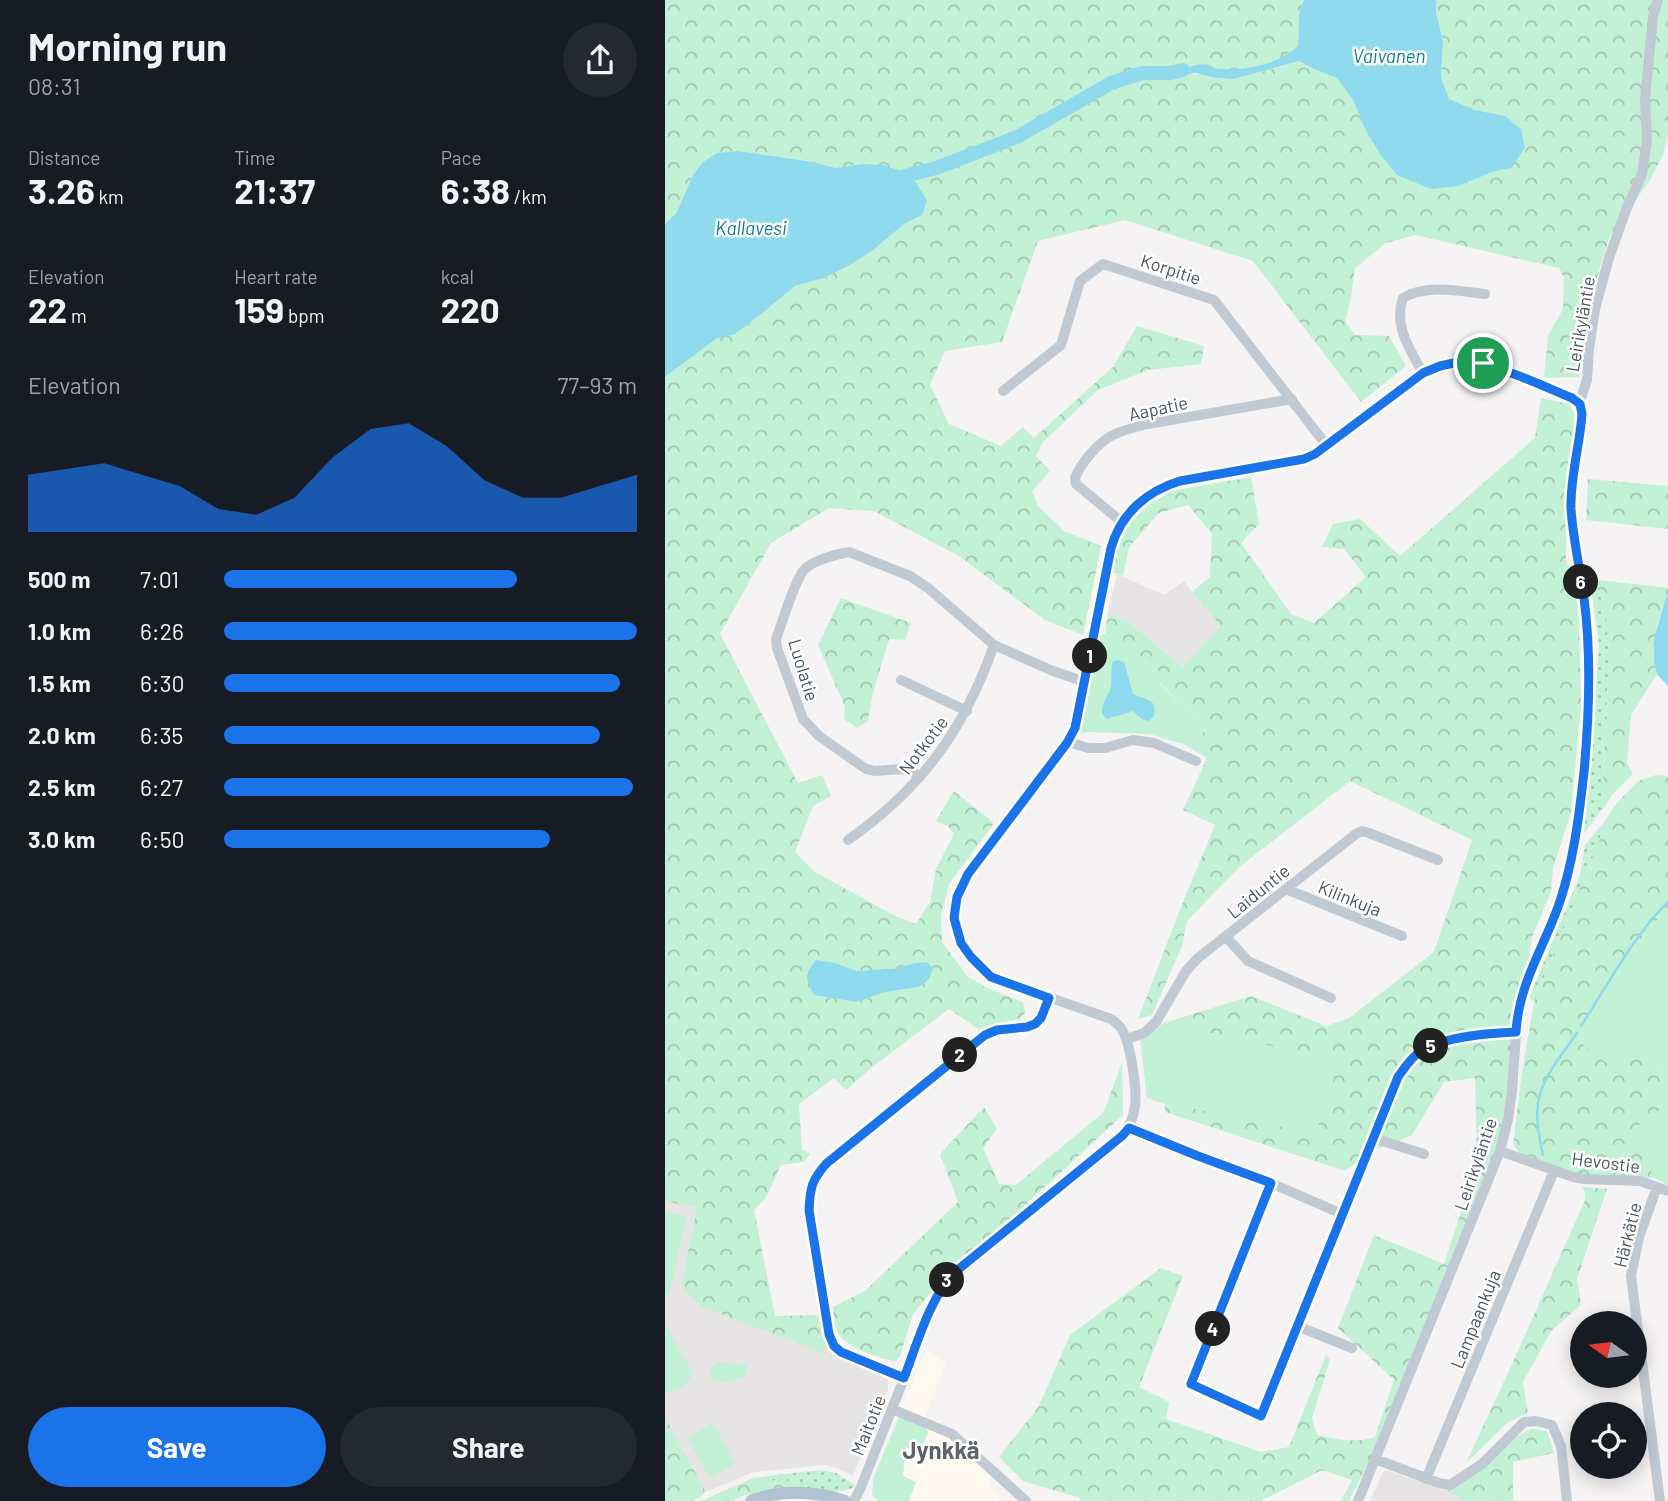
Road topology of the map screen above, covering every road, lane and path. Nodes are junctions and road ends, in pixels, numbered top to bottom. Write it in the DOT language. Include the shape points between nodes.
graph roads {
  1 [pos="1658,0"];
  2 [pos="1485,294"];
  3 [pos="1423,373"];
  4 [pos="1003,391"];
  5 [pos="1291,399"];
  6 [pos="1580,404"];
  7 [pos="1327,446"];
  8 [pos="1123,523"];
  9 [pos="994,645"];
  10 [pos="901,680"];
  11 [pos="1085,682"];
  12 [pos="967,711"];
  13 [pos="1067,743"];
  14 [pos="1196,761"];
  15 [pos="920,777"];
  16 [pos="848,840"];
  17 [pos="1438,860"];
  18 [pos="1286,889"];
  19 [pos="1402,936"];
  20 [pos="1226,937"];
  21 [pos="1049,998"];
  22 [pos="1331,998"];
  23 [pos="1516,1032"];
  24 [pos="1127,1039"];
  25 [pos="1129,1128"];
  26 [pos="1373,1138"];
  27 [pos="1500,1151"];
  28 [pos="1425,1154"];
  29 [pos="1554,1171"];
  30 [pos="1271,1183"];
  31 [pos="1657,1186"];
  32 [pos="1668,1191"];
  33 [pos="1342,1214"];
  34 [pos="1297,1326"];
  35 [pos="1352,1348"];
  36 [pos="904,1378"];
  37 [pos="892,1409"];
  38 [pos="1375,1459"];
  39 [pos="1426,1479"];
  40 [pos="751,1501"];
  41 [pos="845,1501"];
  42 [pos="853,1501"];
  43 [pos="1026,1501"];
  44 [pos="1358,1501"];
  45 [pos="1567,1501"];
  46 [pos="1660,1501"];
  1 -- 6 [label="street, Leirikyläntie" via="1641,174 1599,296"];
  2 -- 3 [label="street" via="1423,289 1403,298 1400,324"];
  3 -- 6 [label="street" via="1463,361 1483,363"];
  3 -- 7 [label="street"];
  4 -- 5 [label="street, Korpitie" via="1061,345 1080,281 1103,264 1214,300"];
  5 -- 7 [label="street, Korpitie"];
  5 -- 8 [label="street, Aapatie" via="1148,424 1109,437 1075,478 1076,484"];
  6 -- 23 [label="street, Leirikyläntie" via="1571,505 1588,649 1584,773 1564,886 1527,979"];
  7 -- 8 [label="street" via="1304,459 1162,486 1143,499"];
  8 -- 11 [label="street" via="1111,548"];
  9 -- 11 [label="street, Luolatie"];
  9 -- 12 [label="street, Notkotie"];
  9 -- 15 [label="street, Luolatie" via="910,576 868,559 840,553 803,572 776,639 803,719 866,769 901,769"];
  10 -- 12 [label="street"];
  11 -- 13 [label="street"];
  12 -- 15 [label="street, Notkotie"];
  13 -- 14 [label="street" via="1105,748 1133,740 1154,743"];
  13 -- 21 [label="street" via="968,874 957,897 954,918 961,943 991,977"];
  15 -- 16 [label="street, Notkotie"];
  17 -- 18 [label="street, Laiduntie" via="1362,831"];
  18 -- 19 [label="street, Kilinkuja"];
  18 -- 20 [label="street, Laiduntie"];
  20 -- 22 [label="street" via="1248,961"];
  20 -- 24 [label="street, Laiduntie" via="1186,971 1156,1021 1144,1033"];
  21 -- 24 [label="street" via="1111,1018"];
  21 -- 36 [label="street" via="1035,1024 985,1035 827,1163 810,1190 809,1210 834,1346"];
  23 -- 26 [label="street" via="1446,1041 1422,1050 1398,1077"];
  23 -- 27 [label="street, Leirikyläntie" via="1511,1100"];
  24 -- 25 [label="street" via="1135,1105"];
  25 -- 30 [label="street"];
  25 -- 36 [label="street, Maitotie" via="945,1282"];
  26 -- 28 [label="street"];
  26 -- 33 [label="street"];
  27 -- 29 [label="street, Hevostie"];
  27 -- 38 [label="street, Leirikyläntie"];
  29 -- 31 [label="street, Hevostie" via="1584,1180 1640,1181"];
  29 -- 39 [label="street, Lampaankuja"];
  30 -- 33 [label="street"];
  30 -- 34 [label="street" via="1191,1384 1261,1416"];
  31 -- 32 [label="street, Hevostie"];
  31 -- 46 [label="street, Härkätie" via="1631,1276"];
  33 -- 34 [label="street"];
  34 -- 35 [label="street"];
  36 -- 37 [label="street, Maitotie"];
  37 -- 42 [label="street, Maitotie"];
  37 -- 43 [label="street" via="952,1434"];
  38 -- 39 [label="street"];
  38 -- 44 [label="street, Leirikyläntie"];
  39 -- 45 [label="street" via="1450,1485 1482,1464 1524,1422 1536,1421 1552,1425 1561,1446"];
  40 -- 41 [label="main road" via="808,1493"];
}
